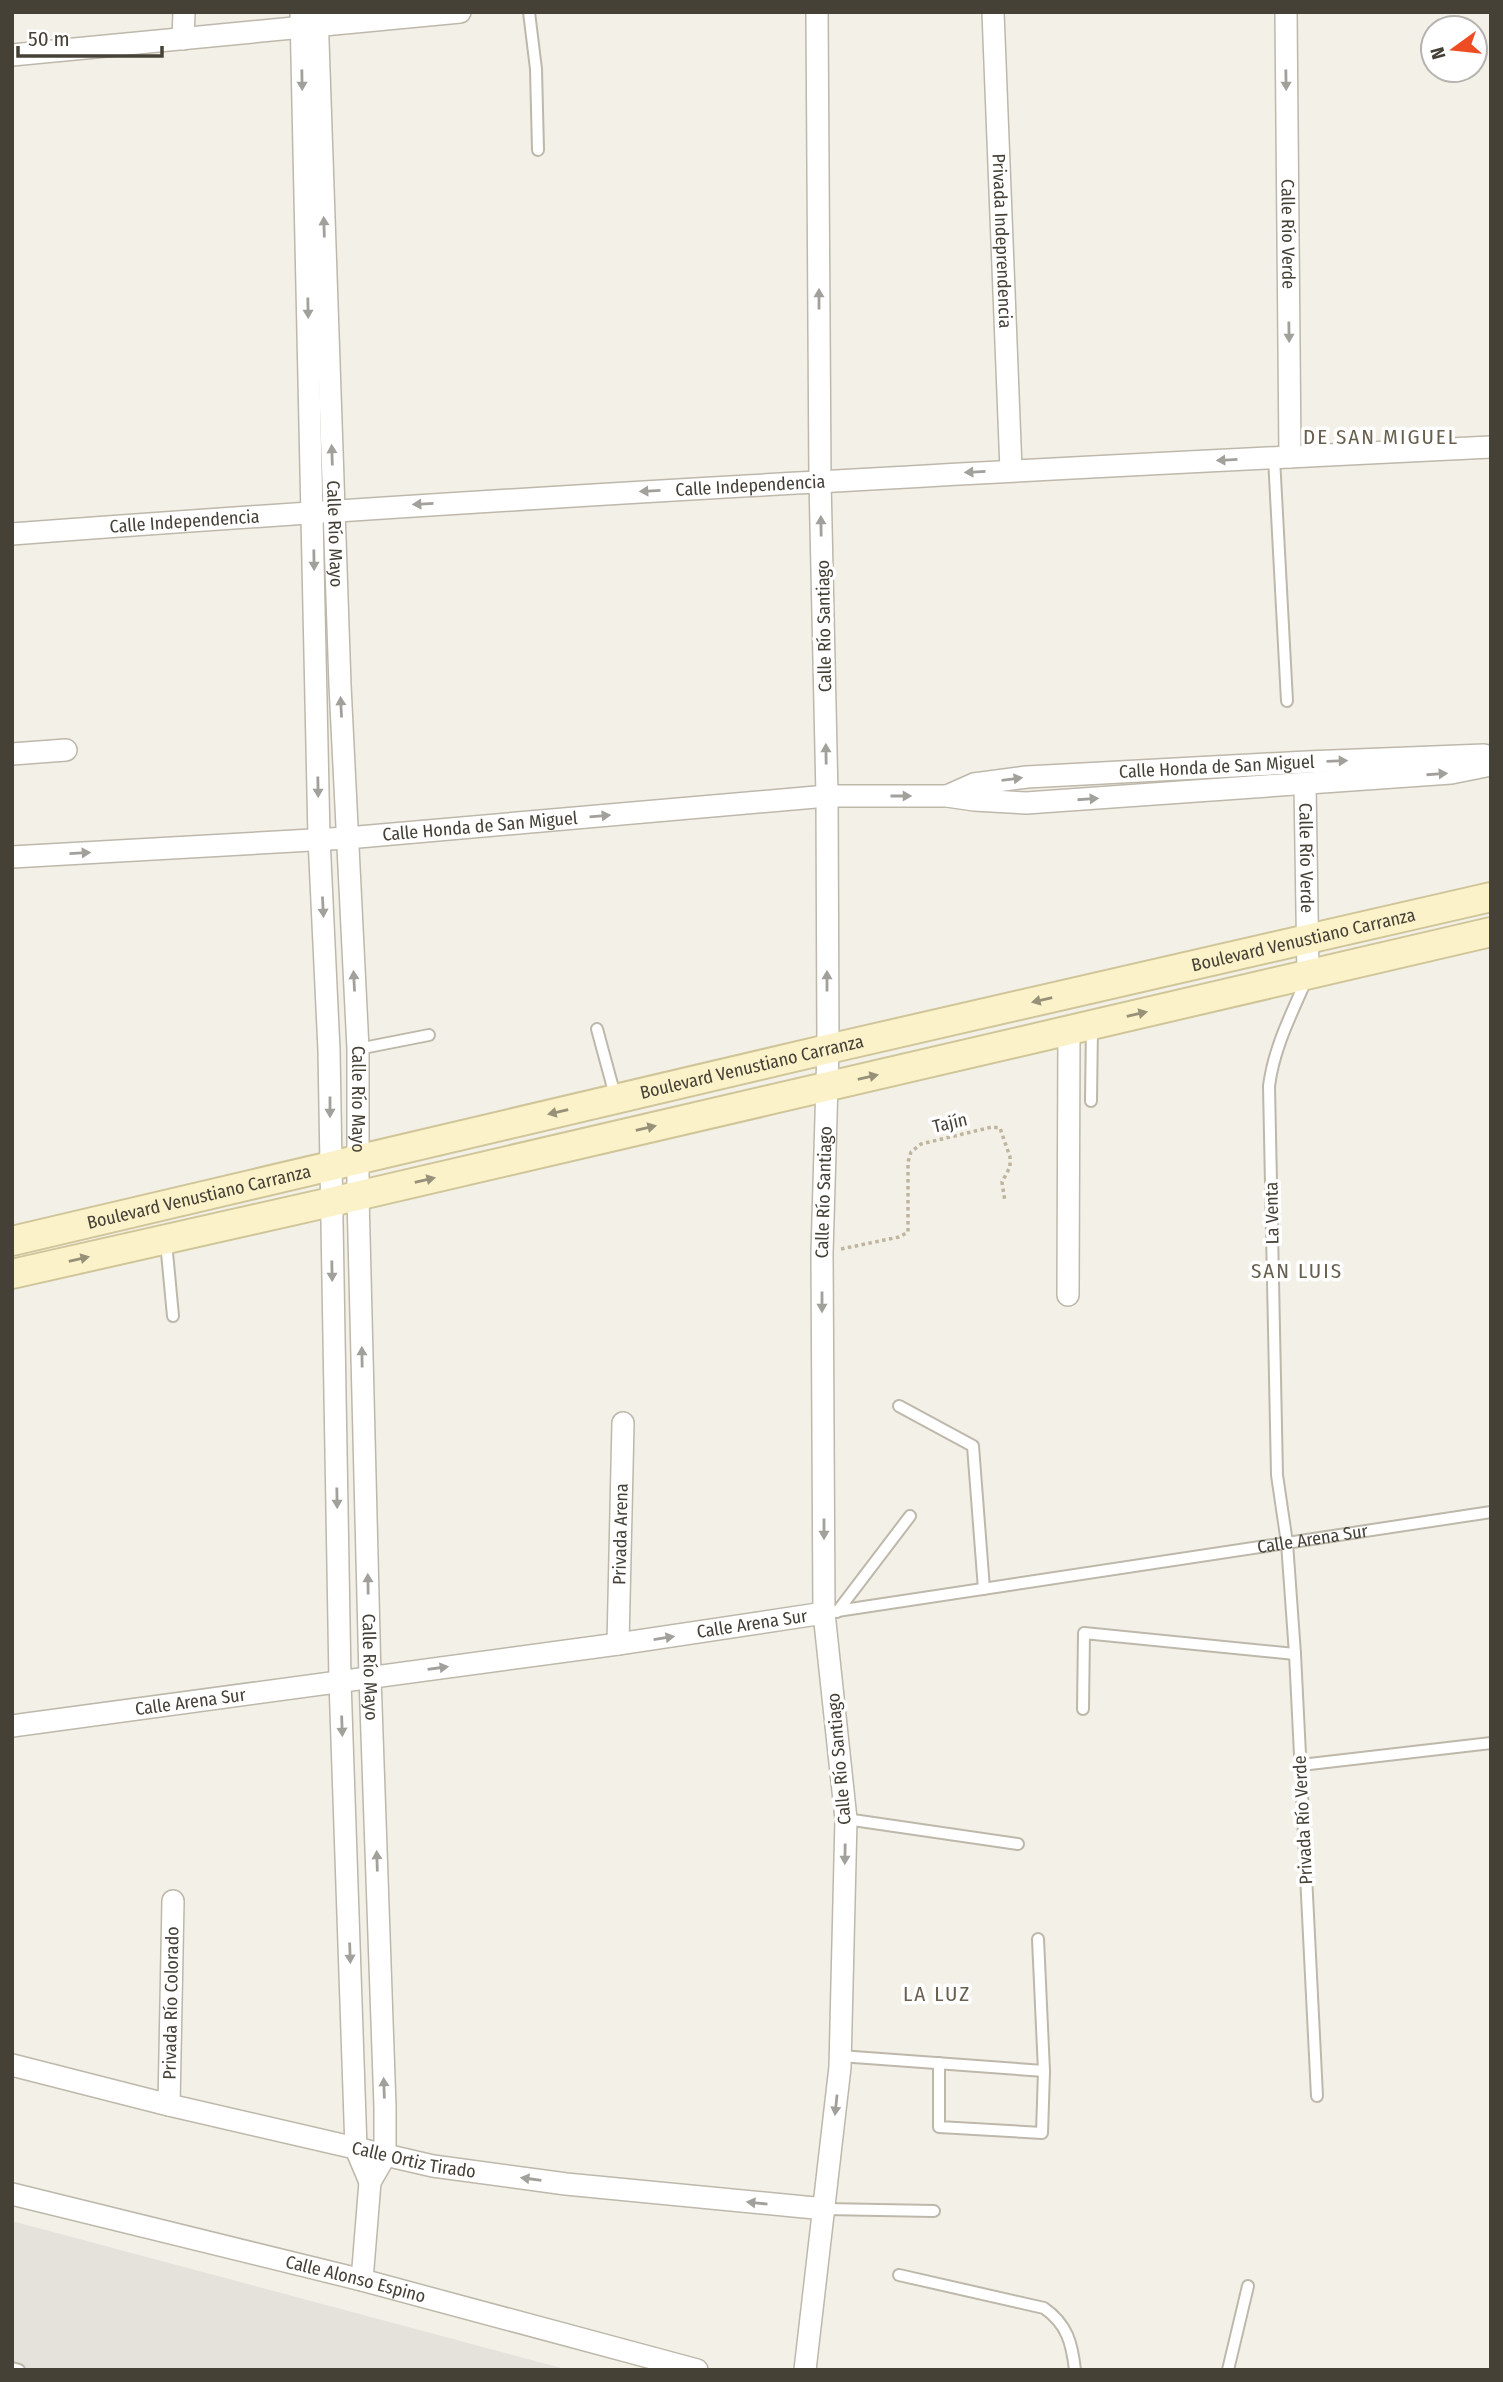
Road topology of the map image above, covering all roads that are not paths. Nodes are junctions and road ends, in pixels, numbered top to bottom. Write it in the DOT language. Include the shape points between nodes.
graph roads {
  1 [pos="184,12"];
  2 [pos="460,12"];
  3 [pos="529,12"];
  4 [pos="817,12"];
  5 [pos="993,12"];
  6 [pos="1286,12"];
  7 [pos="309,20"];
  8 [pos="183,39"];
  9 [pos="12,55"];
  10 [pos="538,150"];
  11 [pos="1491,447"];
  12 [pos="1282,457"];
  13 [pos="1011,470"];
  14 [pos="820,480"];
  15 [pos="323,511"];
  16 [pos="12,534"];
  17 [pos="1287,701"];
  18 [pos="66,750"];
  19 [pos="12,754"];
  20 [pos="1491,755"];
  21 [pos="1491,765"];
  22 [pos="1305,784"];
  23 [pos="827,796"];
  24 [pos="947,796"];
  25 [pos="319,838"];
  26 [pos="346,838"];
  27 [pos="12,857"];
  28 [pos="1491,897"];
  29 [pos="1491,932"];
  30 [pos="1307,939"];
  31 [pos="1308,974"];
  32 [pos="1080,1027"];
  33 [pos="597,1029"];
  34 [pos="429,1035"];
  35 [pos="330,1049"];
  36 [pos="358,1049"];
  37 [pos="828,1049"];
  38 [pos="827,1087"];
  39 [pos="616,1099"];
  40 [pos="1091,1101"];
  41 [pos="358,1159"];
  42 [pos="330,1165"];
  43 [pos="358,1196"];
  44 [pos="331,1202"];
  45 [pos="166,1240"];
  46 [pos="12,1241"];
  47 [pos="12,1274"];
  48 [pos="1069,1295"];
  49 [pos="173,1315"];
  50 [pos="899,1406"];
  51 [pos="623,1423"];
  52 [pos="1491,1512"];
  53 [pos="910,1516"];
  54 [pos="1287,1543"];
  55 [pos="984,1589"];
  56 [pos="831,1613"];
  57 [pos="618,1644"];
  58 [pos="1295,1654"];
  59 [pos="370,1677"];
  60 [pos="340,1681"];
  61 [pos="1083,1709"];
  62 [pos="12,1726"];
  63 [pos="1491,1743"];
  64 [pos="1301,1765"];
  65 [pos="846,1819"];
  66 [pos="1018,1844"];
  67 [pos="173,1901"];
  68 [pos="1038,1938"];
  69 [pos="841,2056"];
  70 [pos="939,2063"];
  71 [pos="12,2065"];
  72 [pos="1044,2071"];
  73 [pos="1317,2096"];
  74 [pos="169,2105"];
  75 [pos="356,2149"];
  76 [pos="385,2156"];
  77 [pos="370,2182"];
  78 [pos="12,2194"];
  79 [pos="825,2209"];
  80 [pos="934,2211"];
  81 [pos="899,2275"];
  82 [pos="362,2280"];
  83 [pos="1248,2286"];
  84 [pos="12,2368"];
  85 [pos="19,2370"];
  86 [pos="697,2370"];
  87 [pos="805,2370"];
  88 [pos="1075,2370"];
  89 [pos="1228,2370"];
  1 -- 8 [label="street"];
  2 -- 7 [label="street"];
  3 -- 10 [label="lane"];
  14 -- 4 [label="street, Calle Río Santiago, one-way"];
  5 -- 13 [label="street, Privada Indeprendencia"];
  6 -- 12 [label="street, Calle Río Verde, one-way"];
  7 -- 8 [label="street"];
  7 -- 15 [label="street, Calle Río Mayo"];
  8 -- 9 [label="street"];
  11 -- 12 [label="street, Calle Independencia"];
  12 -- 13 [label="street, Calle Independencia, one-way"];
  12 -- 17 [label="lane"];
  13 -- 14 [label="street, Calle Independencia, one-way"];
  14 -- 15 [label="street, Calle Independencia, one-way"];
  23 -- 14 [label="street, Calle Río Santiago, one-way"];
  15 -- 16 [label="street, Calle Independencia"];
  15 -- 25 [label="street, Calle Río Mayo, one-way"];
  26 -- 15 [label="street, Calle Río Mayo, one-way"];
  18 -- 19 [label="street"];
  24 -- 20 [label="street, Calle Honda de San Miguel, one-way" via="974,784 1027,777"];
  22 -- 21 [label="street, Calle Honda de San Miguel, one-way" via="1451,773"];
  24 -- 22 [label="street, Calle Honda de San Miguel, one-way" via="1026,803"];
  22 -- 30 [label="street, Calle Río Verde"];
  23 -- 24 [label="street, Calle Honda de San Miguel, one-way"];
  26 -- 23 [label="street, Calle Honda de San Miguel, one-way"];
  37 -- 23 [label="street, Calle Río Santiago, one-way"];
  25 -- 26 [label="street, Calle Honda de San Miguel"];
  27 -- 25 [label="street, Calle Honda de San Miguel, one-way"];
  25 -- 35 [label="street, Calle Río Mayo, one-way"];
  36 -- 26 [label="street, Calle Río Mayo, one-way"];
  28 -- 30 [label="main road, Boulevard Venustiano Carranza"];
  29 -- 31 [label="main road, Boulevard Venustiano Carranza"];
  30 -- 31 [label="street, Calle Río Verde"];
  30 -- 37 [label="main road, Boulevard Venustiano Carranza, one-way"];
  32 -- 31 [label="main road, Boulevard Venustiano Carranza, one-way"];
  31 -- 54 [label="lane, La Venta" via="1272,1063 1269,1086 1277,1475"];
  38 -- 32 [label="main road, Boulevard Venustiano Carranza, one-way"];
  32 -- 40 [label="lane"];
  32 -- 48 [label="street"];
  33 -- 39 [label="lane"];
  34 -- 36 [label="lane"];
  35 -- 36 [label="street"];
  35 -- 42 [label="street, Calle Río Mayo, one-way"];
  36 -- 41 [label="street, Calle Río Mayo"];
  37 -- 38 [label="street, Calle Río Santiago"];
  37 -- 39 [label="main road, Boulevard Venustiano Carranza"];
  43 -- 38 [label="main road, Boulevard Venustiano Carranza, one-way"];
  38 -- 56 [label="street, Calle Río Santiago, one-way" via="822,1253"];
  39 -- 41 [label="main road, Boulevard Venustiano Carranza, one-way"];
  41 -- 42 [label="main road, Boulevard Venustiano Carranza"];
  41 -- 43 [label="street, Calle Río Mayo"];
  42 -- 44 [label="street, Calle Río Mayo"];
  42 -- 46 [label="main road, Boulevard Venustiano Carranza"];
  43 -- 44 [label="main road, Boulevard Venustiano Carranza"];
  59 -- 43 [label="street, Calle Río Mayo, one-way"];
  44 -- 45 [label="main road, Boulevard Venustiano Carranza"];
  44 -- 60 [label="street, Calle Río Mayo, one-way"];
  47 -- 45 [label="main road, Boulevard Venustiano Carranza, one-way"];
  45 -- 49 [label="lane"];
  50 -- 55 [label="lane" via="973,1446"];
  51 -- 57 [label="street, Privada Arena"];
  52 -- 54 [label="lane, Calle Arena Sur"];
  53 -- 56 [label="lane"];
  54 -- 55 [label="lane, Calle Arena Sur"];
  54 -- 58 [label="lane, Privada Río Verde"];
  55 -- 56 [label="lane, Calle Arena Sur"];
  57 -- 56 [label="street, Calle Arena Sur, one-way"];
  56 -- 65 [label="street, Calle Río Santiago"];
  59 -- 57 [label="street, Calle Arena Sur, one-way"];
  58 -- 61 [label="lane" via="1084,1633"];
  58 -- 64 [label="lane, Privada Río Verde"];
  59 -- 60 [label="street, Calle Arena Sur"];
  76 -- 59 [label="street, Calle Río Mayo, one-way"];
  60 -- 62 [label="street, Calle Arena Sur"];
  60 -- 75 [label="street, Calle Río Mayo, one-way"];
  63 -- 64 [label="lane"];
  64 -- 73 [label="lane, Privada Río Verde"];
  65 -- 66 [label="lane"];
  65 -- 69 [label="street, Calle Río Santiago, one-way"];
  67 -- 74 [label="street, Privada Río Colorado"];
  68 -- 72 [label="lane"];
  69 -- 70 [label="lane"];
  69 -- 79 [label="street, Calle Río Santiago, one-way"];
  70 -- 72 [label="lane"];
  70 -- 72 [label="lane" via="939,2127 1042,2133"];
  71 -- 74 [label="street, Calle Ortiz Tirado"];
  74 -- 75 [label="street, Calle Ortiz Tirado"];
  75 -- 76 [label="street, Calle Ortiz Tirado"];
  75 -- 77 [label="street, Calle Río Mayo"];
  76 -- 77 [label="street, Calle Río Mayo"];
  79 -- 76 [label="street, Calle Ortiz Tirado, one-way" via="566,2184"];
  77 -- 82 [label="street, Calle Río Mayo"];
  78 -- 82 [label="street, Calle Alonso Espino"];
  79 -- 80 [label="lane"];
  79 -- 87 [label="street, Calle Río Santiago"];
  81 -- 88 [label="lane" via="1044,2308 1066,2329"];
  82 -- 86 [label="street, Calle Alonso Espino"];
  83 -- 89 [label="lane"];
  84 -- 85 [label="lane"];
}
